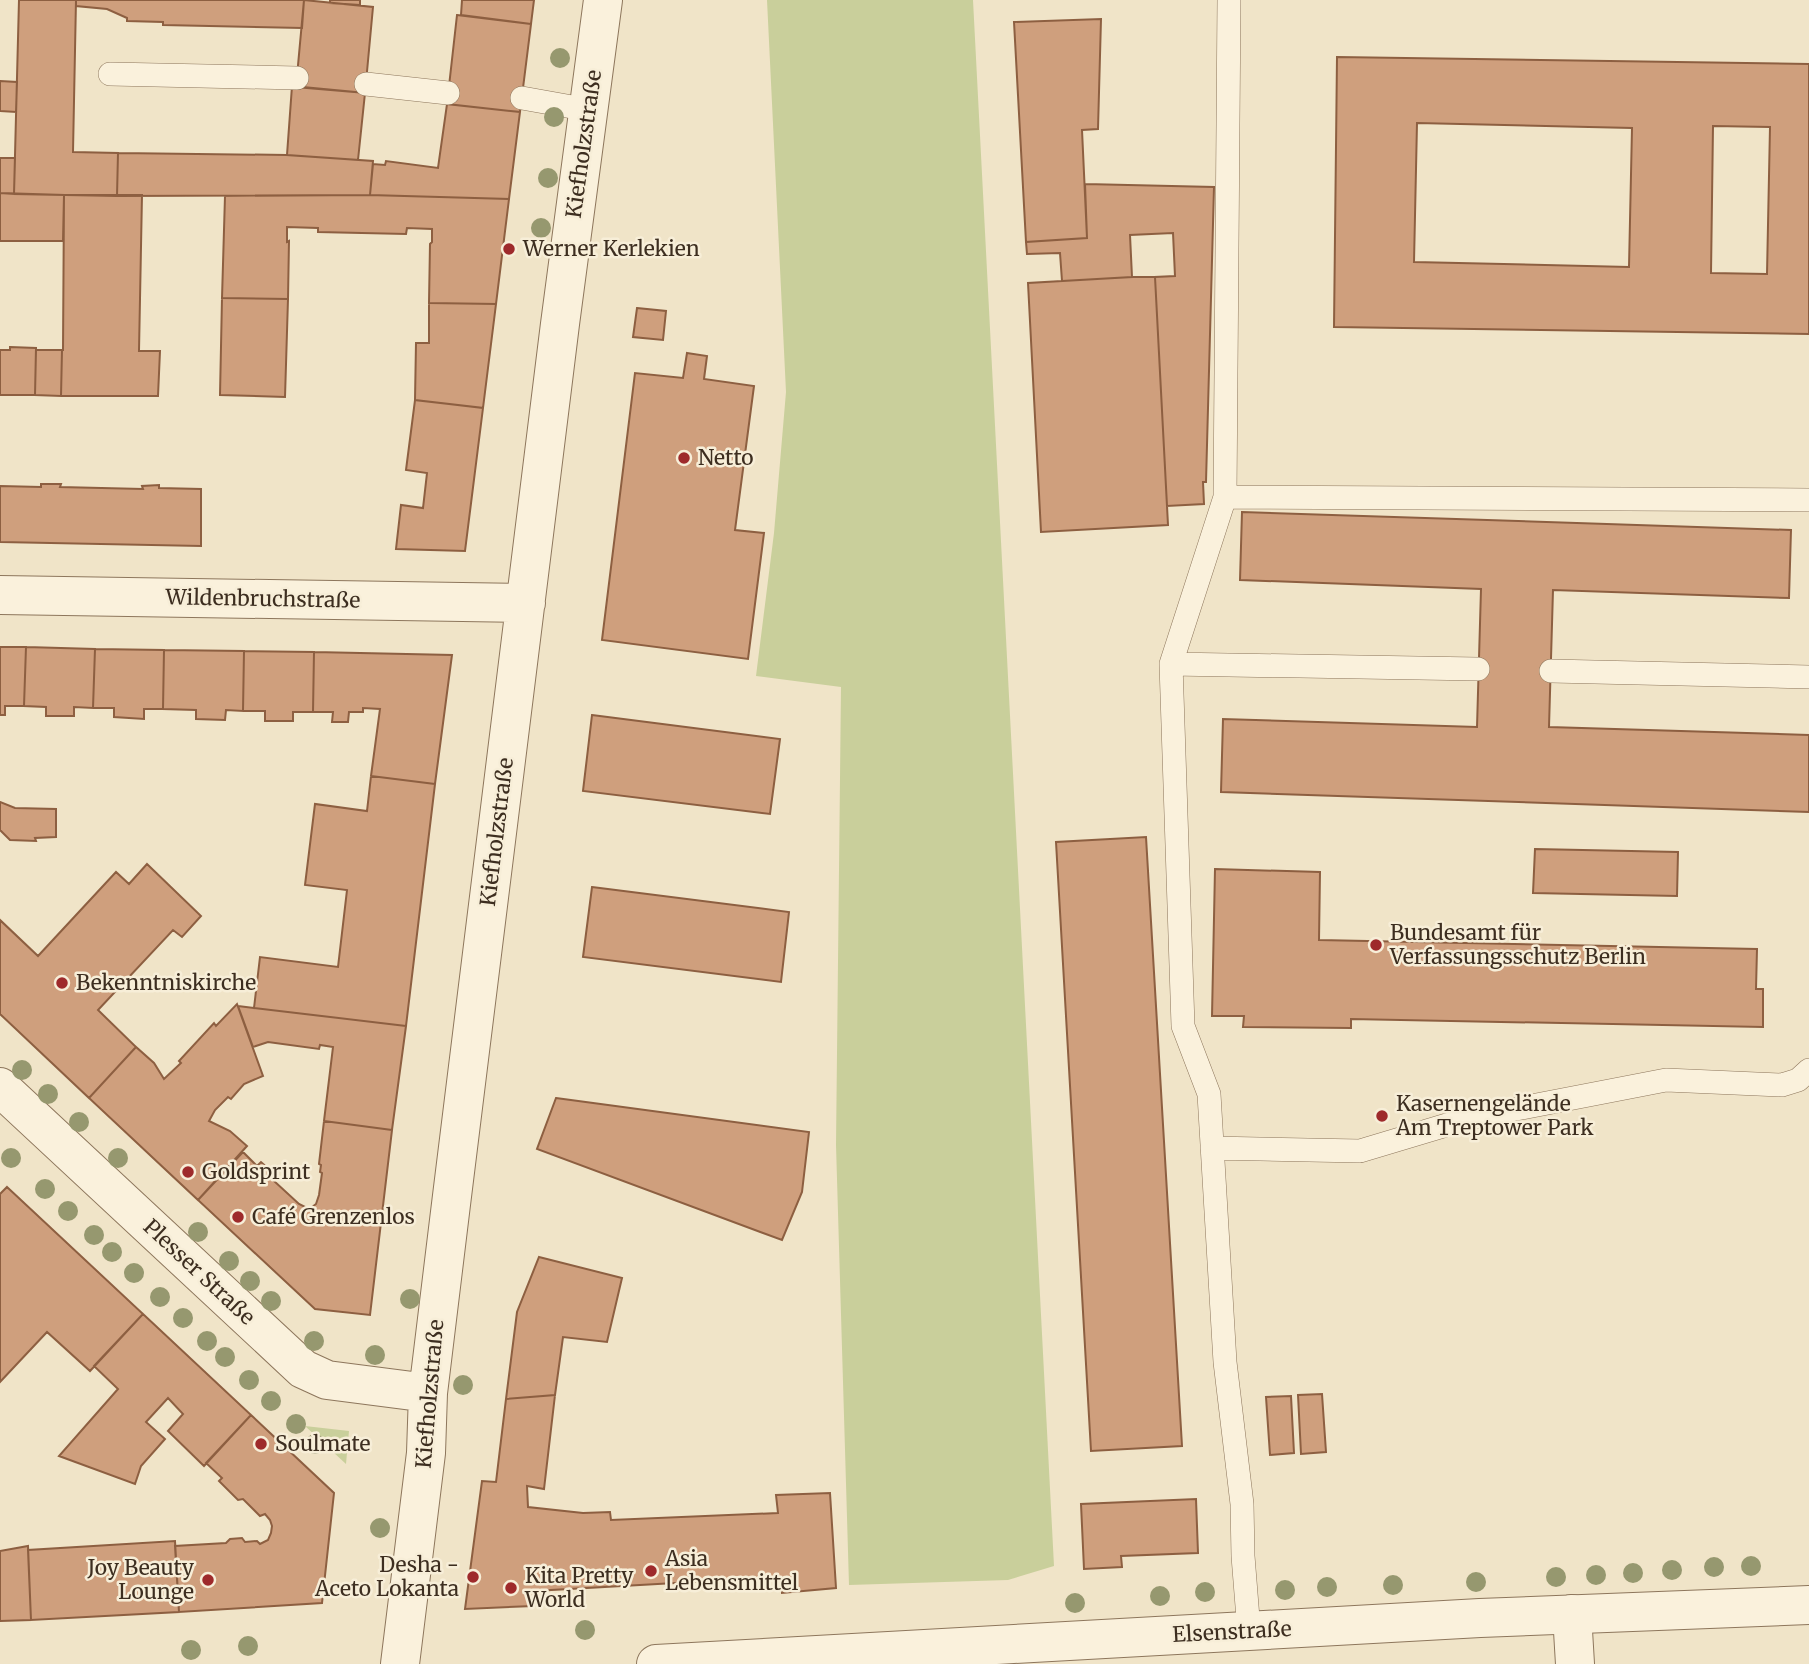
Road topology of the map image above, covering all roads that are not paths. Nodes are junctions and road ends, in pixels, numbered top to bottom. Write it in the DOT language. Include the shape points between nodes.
graph roads {
  1 [pos="603,0"];
  2 [pos="1229,0"];
  3 [pos="110,74"];
  4 [pos="297,78"];
  5 [pos="366,85"];
  6 [pos="448,93"];
  7 [pos="522,99"];
  8 [pos="589,110"];
  9 [pos="1225,497"];
  10 [pos="1809,500"];
  11 [pos="0,595"];
  12 [pos="526,603"];
  13 [pos="1171,664"];
  14 [pos="1478,669"];
  15 [pos="1551,671"];
  16 [pos="1809,677"];
  17 [pos="1809,1070"];
  18 [pos="0,1087"];
  19 [pos="1212,1149"];
  20 [pos="428,1393"];
  21 [pos="1809,1605"];
  22 [pos="1572,1614"];
  23 [pos="1249,1631"];
  24 [pos="400,1664"];
  25 [pos="656,1664"];
  26 [pos="1575,1664"];
  1 -- 8 [label="street, Kiefholzstraße"];
  2 -- 9 [label="lane"];
  3 -- 4 [label="lane"];
  5 -- 6 [label="lane"];
  7 -- 8 [label="lane"];
  8 -- 12 [label="street, Kiefholzstraße"];
  9 -- 10 [label="lane"];
  9 -- 13 [label="lane"];
  11 -- 12 [label="street, Wildenbruchstraße"];
  12 -- 20 [label="street, Kiefholzstraße"];
  13 -- 14 [label="lane"];
  13 -- 19 [label="lane" via="1183,1026 1209,1094"];
  15 -- 16 [label="lane"];
  17 -- 19 [label="lane" via="1782,1086 1666,1080 1471,1118 1360,1151"];
  18 -- 20 [label="street, Plesser Straße" via="303,1369 327,1380"];
  19 -- 23 [label="lane"];
  20 -- 24 [label="street, Kiefholzstraße" via="426,1453"];
  21 -- 22 [label="street, Elsenstraße"];
  22 -- 23 [label="street, Elsenstraße"];
  22 -- 26 [label="street"];
  23 -- 25 [label="street, Elsenstraße"];
}
